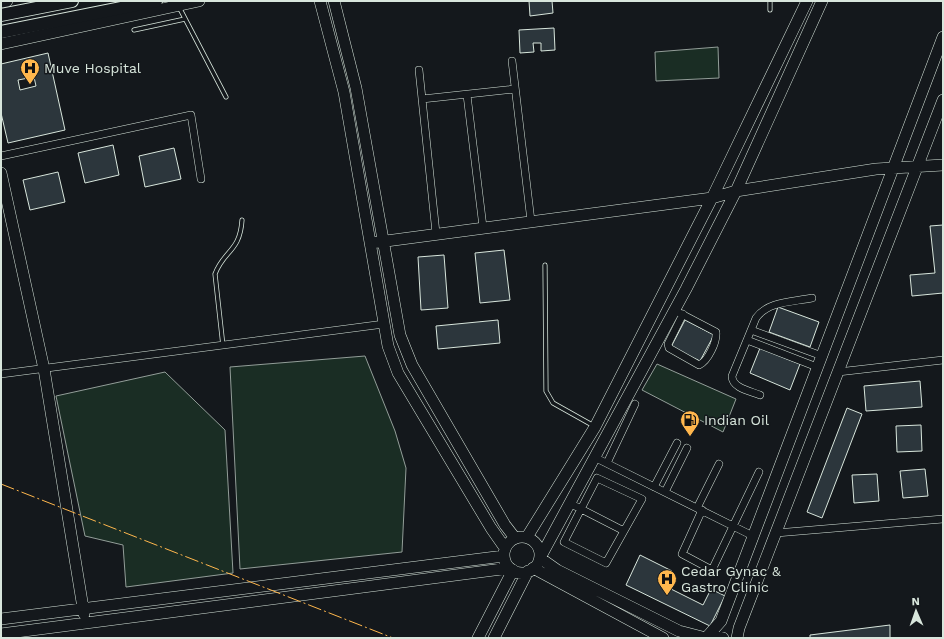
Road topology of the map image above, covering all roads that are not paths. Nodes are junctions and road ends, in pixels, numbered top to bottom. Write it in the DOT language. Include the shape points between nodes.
graph roads {
  1 [pos="7,1"];
  2 [pos="72,1"];
  3 [pos="156,1"];
  4 [pos="199,1"];
  5 [pos="320,1"];
  6 [pos="334,1"];
  7 [pos="770,1"];
  8 [pos="807,1"];
  9 [pos="822,1"];
  10 [pos="1,2"];
  11 [pos="178,6"];
  12 [pos="770,10"];
  13 [pos="1,15"];
  14 [pos="185,19"];
  15 [pos="134,30"];
  16 [pos="1,32"];
  17 [pos="943,37"];
  18 [pos="1,44"];
  19 [pos="512,62"];
  20 [pos="419,70"];
  21 [pos="514,89"];
  22 [pos="467,95"];
  23 [pos="226,97"];
  24 [pos="422,99"];
  25 [pos="943,100"];
  26 [pos="1,156"];
  27 [pos="943,165"];
  28 [pos="918,167"];
  29 [pos="893,168"];
  30 [pos="1,173"];
  31 [pos="201,179"];
  32 [pos="736,191"];
  33 [pos="712,198"];
  34 [pos="242,220"];
  35 [pos="531,221"];
  36 [pos="483,227"];
  37 [pos="436,233"];
  38 [pos="384,240"];
  39 [pos="370,243"];
  40 [pos="545,265"];
  41 [pos="812,298"];
  42 [pos="679,312"];
  43 [pos="384,324"];
  44 [pos="751,330"];
  45 [pos="747,340"];
  46 [pos="223,346"];
  47 [pos="822,356"];
  48 [pos="943,360"];
  49 [pos="818,367"];
  50 [pos="44,369"];
  51 [pos="838,372"];
  52 [pos="1,374"];
  53 [pos="760,395"];
  54 [pos="635,404"];
  55 [pos="595,427"];
  56 [pos="678,443"];
  57 [pos="687,448"];
  58 [pos="594,457"];
  59 [pos="607,463"];
  60 [pos="719,464"];
  61 [pos="759,472"];
  62 [pos="654,486"];
  63 [pos="665,492"];
  64 [pos="569,503"];
  65 [pos="581,509"];
  66 [pos="700,509"];
  67 [pos="943,519"];
  68 [pos="733,526"];
  69 [pos="624,531"];
  70 [pos="776,533"];
  71 [pos="753,536"];
  72 [pos="527,537"];
  73 [pos="515,538"];
  74 [pos="504,552"];
  75 [pos="540,558"];
  76 [pos="512,569"];
  77 [pos="531,570"];
  78 [pos="83,609"];
  79 [pos="1,619"];
  80 [pos="86,624"];
  81 [pos="1,634"];
  82 [pos="478,638"];
  83 [pos="494,638"];
  84 [pos="663,638"];
  85 [pos="705,638"];
  86 [pos="723,638"];
  87 [pos="737,638"];
  1 -- 10 [label="street"];
  2 -- 13 [label="main road"];
  3 -- 16 [label="main road"];
  4 -- 11 [label="street"];
  5 -- 39 [label="street" via="344,92"];
  6 -- 38 [label="street" via="356,88"];
  7 -- 12 [label="lane"];
  8 -- 33 [label="street"];
  9 -- 32 [label="street"];
  11 -- 14 [label="lane"];
  11 -- 18 [label="street"];
  14 -- 15 [label="lane"];
  14 -- 23 [label="lane"];
  17 -- 29 [label="street"];
  19 -- 21 [label="street"];
  20 -- 24 [label="street"];
  21 -- 22 [label="street"];
  21 -- 35 [label="street"];
  22 -- 24 [label="street"];
  22 -- 36 [label="street"];
  24 -- 37 [label="street"];
  25 -- 28 [label="street"];
  26 -- 31 [label="street" via="192,115"];
  27 -- 28 [label="street"];
  28 -- 29 [label="street"];
  28 -- 51 [label="street"];
  29 -- 32 [label="street"];
  29 -- 47 [label="street"];
  30 -- 50 [label="street"];
  32 -- 33 [label="street"];
  32 -- 42 [label="street"];
  33 -- 35 [label="street"];
  33 -- 55 [label="street"];
  34 -- 46 [label="lane" via="238,241 218,266 215,274"];
  35 -- 36 [label="street"];
  36 -- 37 [label="street"];
  37 -- 38 [label="street"];
  38 -- 39 [label="street"];
  38 -- 73 [label="street" via="400,335 412,365"];
  39 -- 43 [label="street"];
  40 -- 55 [label="lane" via="546,391 553,403"];
  41 -- 44 [label="street" via="768,306 761,310"];
  42 -- 42 [label="street" via="716,332 717,338 704,363 699,365 669,348 668,344"];
  42 -- 58 [label="street"];
  43 -- 46 [label="street"];
  43 -- 74 [label="street" via="388,346 398,373"];
  44 -- 45 [label="street"];
  44 -- 47 [label="street"];
  45 -- 49 [label="street"];
  45 -- 53 [label="street" via="732,381 735,385"];
  46 -- 50 [label="street"];
  47 -- 49 [label="street"];
  48 -- 51 [label="street"];
  49 -- 71 [label="street"];
  50 -- 52 [label="street"];
  50 -- 78 [label="street"];
  51 -- 70 [label="street"];
  54 -- 59 [label="street"];
  55 -- 72 [label="street"];
  56 -- 62 [label="street"];
  57 -- 63 [label="street"];
  58 -- 59 [label="street"];
  58 -- 64 [label="street"];
  59 -- 62 [label="street"];
  60 -- 66 [label="street"];
  61 -- 68 [label="street"];
  62 -- 63 [label="street"];
  63 -- 66 [label="street"];
  64 -- 65 [label="street"];
  64 -- 75 [label="street"];
  65 -- 69 [label="street"];
  65 -- 69 [label="street" via="564,542 606,563"];
  65 -- 69 [label="street" via="597,478 642,499"];
  66 -- 68 [label="street"];
  66 -- 68 [label="street" via="682,554 712,570"];
  67 -- 70 [label="street"];
  68 -- 71 [label="street"];
  70 -- 87 [label="street"];
  71 -- 85 [label="street" via="720,621"];
  72 -- 73 [label="street"];
  72 -- 75 [label="street" via="537,544"];
  73 -- 74 [label="street"];
  74 -- 76 [label="street"];
  74 -- 78 [label="street"];
  75 -- 77 [label="street"];
  75 -- 85 [label="street" via="557,570 679,631"];
  76 -- 77 [label="street" via="520,572"];
  76 -- 80 [label="street"];
  76 -- 82 [label="street"];
  77 -- 83 [label="street"];
  77 -- 84 [label="street"];
  78 -- 79 [label="street"];
  78 -- 80 [label="street"];
  80 -- 81 [label="street"];
  85 -- 86 [label="street"];
}
